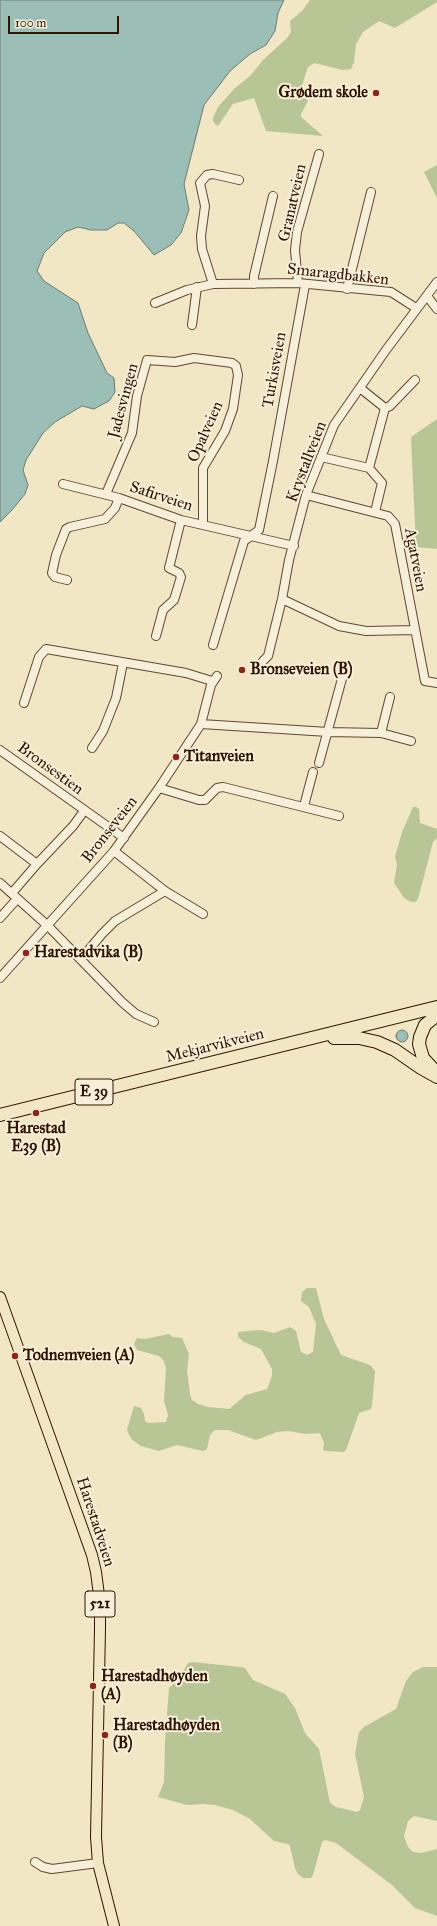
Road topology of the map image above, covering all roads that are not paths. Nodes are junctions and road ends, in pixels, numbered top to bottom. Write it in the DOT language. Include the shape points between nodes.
graph roads {
  1 [pos="319,154"];
  2 [pos="239,180"];
  3 [pos="371,192"];
  4 [pos="273,196"];
  5 [pos="437,282"];
  6 [pos="213,284"];
  7 [pos="254,284"];
  8 [pos="302,284"];
  9 [pos="197,287"];
  10 [pos="347,288"];
  11 [pos="427,296"];
  12 [pos="155,303"];
  13 [pos="416,308"];
  14 [pos="437,309"];
  15 [pos="192,325"];
  16 [pos="238,376"];
  17 [pos="415,380"];
  18 [pos="360,388"];
  19 [pos="385,408"];
  20 [pos="321,457"];
  21 [pos="369,468"];
  22 [pos="63,484"];
  23 [pos="106,494"];
  24 [pos="306,494"];
  25 [pos="119,498"];
  26 [pos="374,512"];
  27 [pos="181,520"];
  28 [pos="202,525"];
  29 [pos="250,536"];
  30 [pos="294,546"];
  31 [pos="67,580"];
  32 [pos="282,599"];
  33 [pos="414,630"];
  34 [pos="156,636"];
  35 [pos="213,645"];
  36 [pos="263,661"];
  37 [pos="123,663"];
  38 [pos="344,676"];
  39 [pos="437,683"];
  40 [pos="390,697"];
  41 [pos="24,703"];
  42 [pos="201,724"];
  43 [pos="328,732"];
  44 [pos="381,733"];
  45 [pos="411,741"];
  46 [pos="92,748"];
  47 [pos="0,750"];
  48 [pos="320,763"];
  49 [pos="313,772"];
  50 [pos="159,788"];
  51 [pos="304,806"];
  52 [pos="84,811"];
  53 [pos="339,816"];
  54 [pos="0,836"];
  55 [pos="124,838"];
  56 [pos="114,850"];
  57 [pos="36,864"];
  58 [pos="0,883"];
  59 [pos="165,891"];
  60 [pos="14,896"];
  61 [pos="203,914"];
  62 [pos="0,918"];
  63 [pos="48,926"];
  64 [pos="81,959"];
  65 [pos="0,978"];
  66 [pos="437,1007"];
  67 [pos="437,1015"];
  68 [pos="154,1022"];
  69 [pos="303,1040"];
  70 [pos="437,1073"];
  71 [pos="437,1076"];
  72 [pos="0,1115"];
  73 [pos="0,1297"];
  74 [pos="35,1862"];
  75 [pos="98,1863"];
  76 [pos="114,1926"];
  1 -- 8 [label="street, Granatveien" via="297,232 296,250"];
  2 -- 6 [label="street" via="212,174 207,175 200,183 205,206 202,249"];
  3 -- 10 [label="street"];
  4 -- 7 [label="street"];
  5 -- 11 [label="street, Krystallveien"];
  6 -- 7 [label="street, Smaragdbakken"];
  6 -- 9 [label="street, Smaragdbakken"];
  7 -- 8 [label="street, Smaragdbakken"];
  8 -- 10 [label="street, Smaragdbakken"];
  8 -- 29 [label="street, Turkisveien" via="273,461 258,530"];
  9 -- 12 [label="street, Smaragdbakken"];
  9 -- 15 [label="street"];
  10 -- 13 [label="street, Smaragdbakken" via="391,292"];
  11 -- 13 [label="street, Krystallveien"];
  11 -- 14 [label="street"];
  13 -- 18 [label="street, Krystallveien"];
  16 -- 23 [label="street, Jadesvingen" via="236,366 232,363 194,358 174,362 147,360 137,396 132,433"];
  16 -- 28 [label="street, Opalveien" via="233,410 225,431 203,468"];
  17 -- 19 [label="street"];
  18 -- 19 [label="street"];
  18 -- 20 [label="street, Krystallveien" via="334,425"];
  19 -- 21 [label="street"];
  20 -- 21 [label="street"];
  20 -- 24 [label="street, Krystallveien"];
  21 -- 26 [label="street" via="382,483"];
  22 -- 23 [label="street, Safirveien"];
  23 -- 25 [label="street, Safirveien"];
  24 -- 26 [label="street, Agatveien"];
  24 -- 30 [label="street, Krystallveien"];
  25 -- 27 [label="street, Safirveien"];
  25 -- 31 [label="street" via="115,508 105,519 66,529 52,573 55,577"];
  26 -- 33 [label="street, Agatveien" via="388,516 395,524"];
  27 -- 28 [label="street, Safirveien"];
  27 -- 34 [label="street" via="169,568 180,572 181,577 174,600 164,610"];
  28 -- 29 [label="street, Safirveien"];
  29 -- 30 [label="street, Safirveien"];
  29 -- 35 [label="street" via="244,540"];
  30 -- 32 [label="street, Krystallveien"];
  32 -- 33 [label="street" via="339,626 366,631"];
  32 -- 36 [label="street, Krystallveien" via="268,656"];
  33 -- 39 [label="street, Agatveien" via="425,681"];
  37 -- 41 [label="street, Bronseveien" via="46,649 39,657"];
  37 -- 42 [label="street, Bronseveien" via="215,679"];
  37 -- 46 [label="street" via="116,698 103,731"];
  38 -- 43 [label="street"];
  40 -- 44 [label="street"];
  42 -- 43 [label="street"];
  42 -- 50 [label="street, Bronseveien"];
  43 -- 44 [label="street"];
  43 -- 48 [label="street"];
  44 -- 45 [label="street"];
  47 -- 52 [label="street, Bronsestien"];
  49 -- 51 [label="street"];
  50 -- 51 [label="street" via="205,800 217,788 223,787"];
  50 -- 55 [label="street, Bronseveien"];
  51 -- 53 [label="street"];
  52 -- 55 [label="street, Bronsestien"];
  52 -- 57 [label="street, Bronsestien"];
  54 -- 57 [label="street"];
  55 -- 56 [label="street, Bronseveien"];
  56 -- 59 [label="street"];
  56 -- 63 [label="street, Bronseveien"];
  57 -- 60 [label="street, Bronsestien"];
  58 -- 60 [label="street"];
  59 -- 61 [label="street"];
  59 -- 64 [label="street" via="115,920"];
  60 -- 62 [label="street, Bronsestien"];
  60 -- 63 [label="street"];
  63 -- 64 [label="street"];
  63 -- 65 [label="street, Bronseveien"];
  64 -- 68 [label="street" via="129,1008"];
  66 -- 69 [label="highway, Mekjarvikveien / E 39"];
  67 -- 70 [label="highway" via="425,1024 419,1044 423,1058"];
  69 -- 71 [label="highway, E 39" via="348,1037 369,1040 395,1050"];
  69 -- 72 [label="highway, Mekjarvikveien / E 39"];
  73 -- 75 [label="main road, Harestadveien / 521" via="96,1572 100,1603 96,1812"];
  74 -- 75 [label="street" via="52,1869"];
  75 -- 76 [label="main road, Harestadveien / 521"];
}
